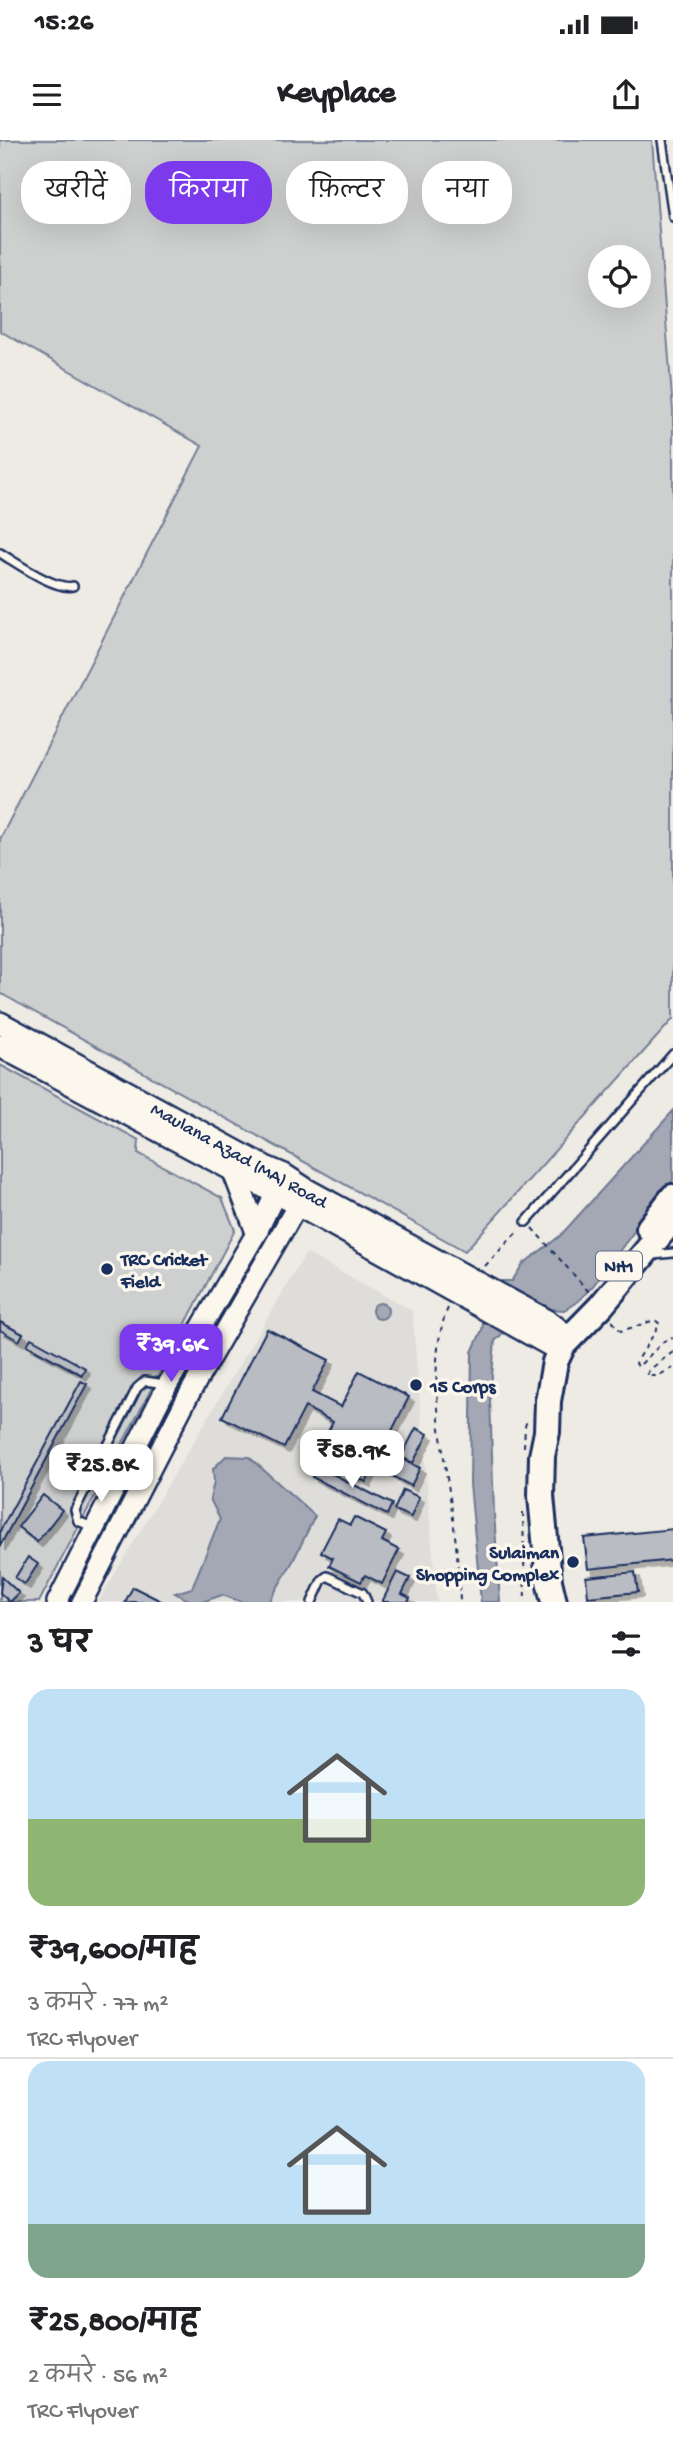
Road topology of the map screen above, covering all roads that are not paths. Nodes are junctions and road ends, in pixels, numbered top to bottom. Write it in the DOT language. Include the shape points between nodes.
graph roads {
  1 [pos="662,140"];
  2 [pos="673,217"];
  3 [pos="0,553"];
  4 [pos="73,586"];
  5 [pos="0,1023"];
  6 [pos="0,1046"];
  7 [pos="673,1054"];
  8 [pos="234,1172"];
  9 [pos="280,1184"];
  10 [pos="673,1196"];
  11 [pos="302,1198"];
  12 [pos="673,1219"];
  13 [pos="526,1222"];
  14 [pos="257,1232"];
  15 [pos="673,1253"];
  16 [pos="639,1256"];
  17 [pos="553,1336"];
  18 [pos="167,1386"];
  19 [pos="187,1398"];
  20 [pos="166,1416"];
  21 [pos="96,1528"];
  22 [pos="57,1602"];
  23 [pos="72,1602"];
  24 [pos="82,1602"];
  25 [pos="313,1602"];
  26 [pos="367,1602"];
  27 [pos="554,1602"];
  1 -- 2 [label="lane"];
  3 -- 4 [label="lane" via="54,583"];
  5 -- 9 [label="main road, Maulana Azad (MA) Road" via="265,1167"];
  6 -- 8 [label="main road, Maulana Azad (MA) Road"];
  7 -- 13 [label="lane"];
  8 -- 9 [label="main road, Maulana Azad (MA) Road"];
  8 -- 14 [label="main road"];
  9 -- 11 [label="main road, Maulana Azad (MA) Road"];
  9 -- 14 [label="main road"];
  10 -- 17 [label="highway, NH1" via="593,1297"];
  11 -- 17 [label="main road, Maulana Azad (MA) Road"];
  11 -- 19 [label="main road"];
  12 -- 16 [label="highway, NH1"];
  14 -- 18 [label="main road"];
  15 -- 16 [label="lane"];
  16 -- 17 [label="highway, NH1"];
  17 -- 27 [label="highway" via="541,1496"];
  18 -- 20 [label="main road"];
  18 -- 21 [label="main road"];
  18 -- 21 [label="lane" via="150,1381 139,1384 81,1497 75,1516"];
  19 -- 20 [label="main road"];
  19 -- 24 [label="main road"];
  20 -- 23 [label="main road"];
  21 -- 22 [label="main road"];
  25 -- 26 [label="lane" via="327,1576 363,1593"];
}
